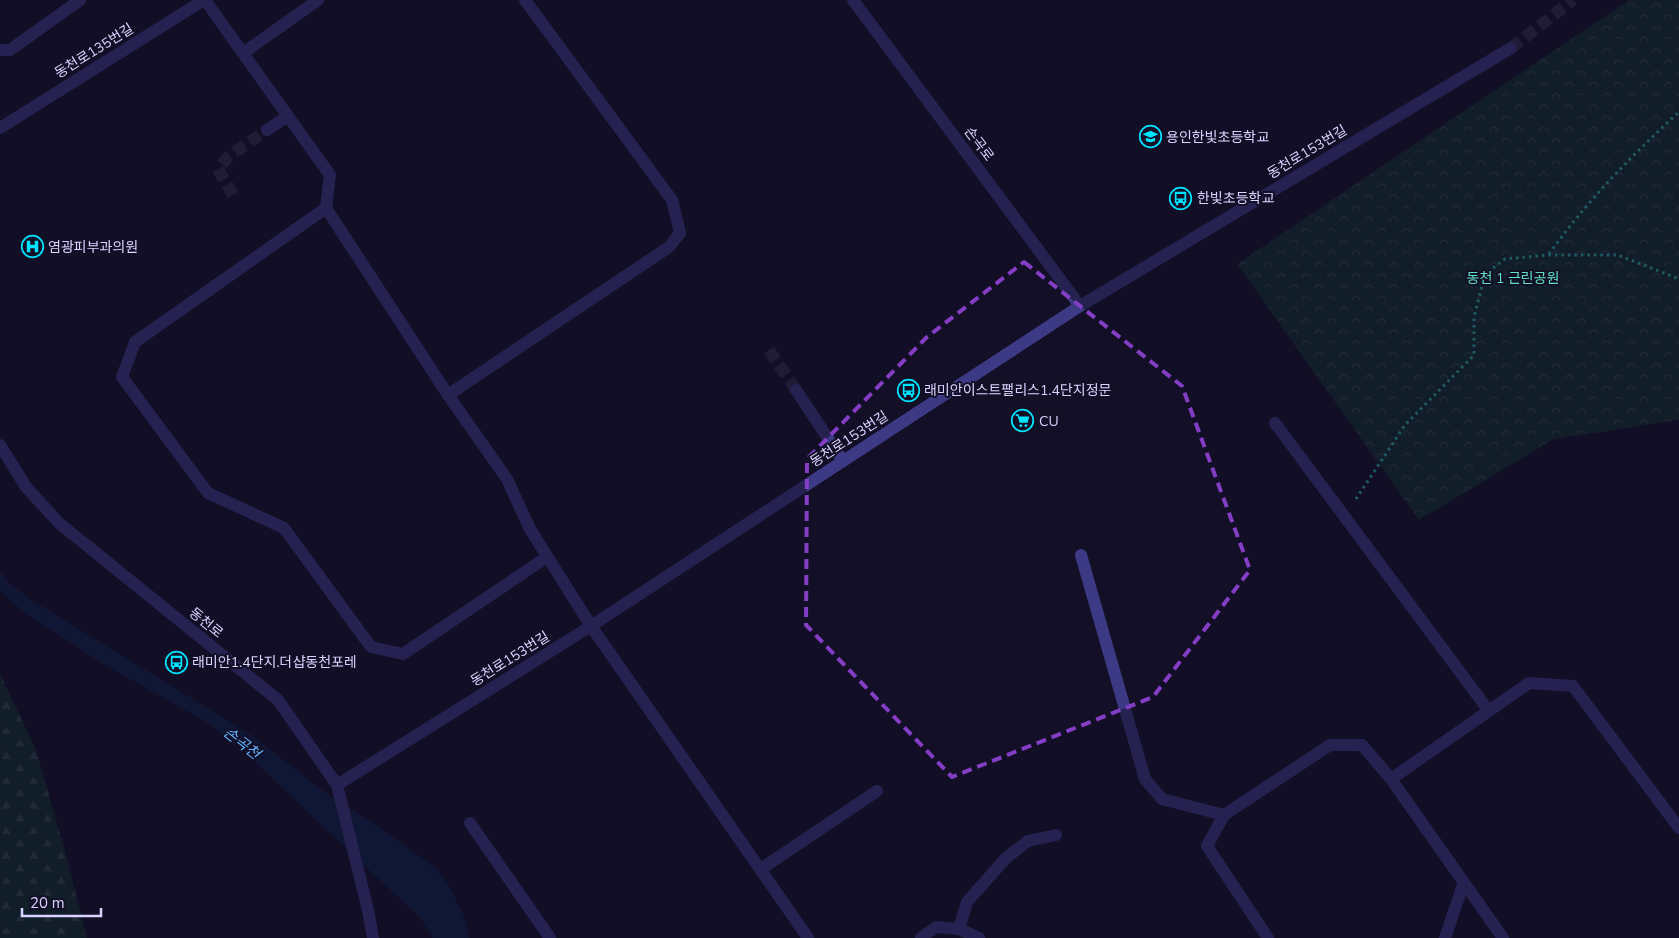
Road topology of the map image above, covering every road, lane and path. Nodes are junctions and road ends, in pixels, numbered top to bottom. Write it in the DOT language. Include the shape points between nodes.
graph roads {
  1 [pos="80,0"];
  2 [pos="205,0"];
  3 [pos="318,0"];
  4 [pos="525,0"];
  5 [pos="853,0"];
  6 [pos="1511,48"];
  7 [pos="0,50"];
  8 [pos="243,53"];
  9 [pos="1679,112"];
  10 [pos="288,116"];
  11 [pos="0,128"];
  12 [pos="266,130"];
  13 [pos="326,208"];
  14 [pos="1548,255"];
  15 [pos="1679,279"];
  16 [pos="1080,306"];
  17 [pos="796,390"];
  18 [pos="448,395"];
  19 [pos="1275,423"];
  20 [pos="0,446"];
  21 [pos="843,461"];
  22 [pos="1345,516"];
  23 [pos="1081,555"];
  24 [pos="547,557"];
  25 [pos="591,626"];
  26 [pos="1489,711"];
  27 [pos="1391,779"];
  28 [pos="337,785"];
  29 [pos="877,791"];
  30 [pos="1224,815"];
  31 [pos="470,823"];
  32 [pos="1679,828"];
  33 [pos="1056,835"];
  34 [pos="761,869"];
  35 [pos="1464,882"];
  36 [pos="959,929"];
  37 [pos="373,938"];
  38 [pos="550,938"];
  39 [pos="808,938"];
  40 [pos="921,938"];
  41 [pos="979,938"];
  42 [pos="1268,938"];
  43 [pos="1445,938"];
  44 [pos="1503,938"];
  1 -- 7 [label="street" via="10,50"];
  2 -- 8 [label="street"];
  2 -- 11 [label="street, 동천로135번길"];
  3 -- 8 [label="street"];
  4 -- 18 [label="street" via="672,200 680,233 669,246"];
  5 -- 16 [label="street, 손곡로"];
  6 -- 16 [label="street, 동천로153번길"];
  8 -- 10 [label="street"];
  9 -- 14 [label="path" via="1631,156 1577,215"];
  10 -- 12 [label="street"];
  10 -- 13 [label="street" via="330,175"];
  13 -- 18 [label="street"];
  13 -- 24 [label="street" via="135,342 122,377 208,493 284,528 371,647 404,654"];
  14 -- 15 [label="path" via="1618,255"];
  14 -- 22 [label="path" via="1505,259 1485,274 1474,317 1474,355 1405,425"];
  16 -- 21 [label="street, 동천로153번길"];
  17 -- 21 [label="street"];
  18 -- 24 [label="street" via="507,479 530,530"];
  19 -- 22 [label="street"];
  20 -- 28 [label="street, 동천로" via="26,487 59,523 278,700"];
  21 -- 25 [label="street, 동천로153번길"];
  22 -- 26 [label="street"];
  23 -- 30 [label="street" via="1145,779 1162,800"];
  24 -- 25 [label="street"];
  25 -- 28 [label="street, 동천로153번길"];
  25 -- 34 [label="street"];
  26 -- 27 [label="street"];
  26 -- 32 [label="street" via="1529,683 1573,686"];
  27 -- 30 [label="street" via="1362,745 1330,744"];
  27 -- 35 [label="street"];
  28 -- 37 [label="street, 동천로"];
  29 -- 34 [label="street"];
  30 -- 42 [label="street" via="1207,846"];
  31 -- 38 [label="street"];
  33 -- 36 [label="street" via="1028,841 1006,858 967,902"];
  34 -- 39 [label="street"];
  35 -- 43 [label="street"];
  35 -- 44 [label="street"];
  36 -- 40 [label="street" via="936,927"];
  36 -- 41 [label="street"];
}
